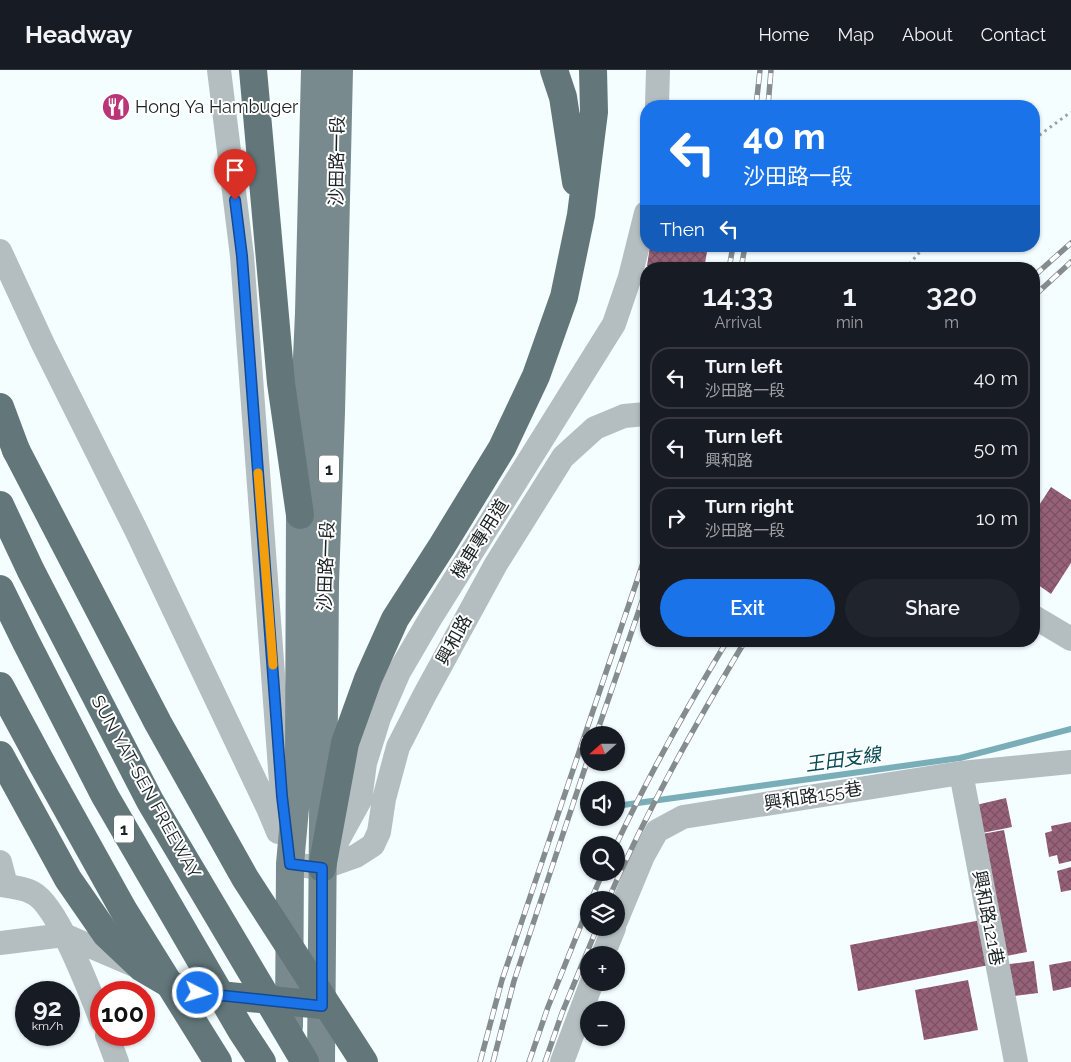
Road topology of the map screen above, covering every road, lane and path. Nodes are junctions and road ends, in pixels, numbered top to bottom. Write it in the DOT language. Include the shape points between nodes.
graph roads {
  1 [pos="219,70"];
  2 [pos="253,70"];
  3 [pos="315,70"];
  4 [pos="339,70"];
  5 [pos="554,70"];
  6 [pos="594,70"];
  7 [pos="658,70"];
  8 [pos="658,100"];
  9 [pos="1071,112"];
  10 [pos="1040,135"];
  11 [pos="581,215"];
  12 [pos="640,237"];
  13 [pos="0,251"];
  14 [pos="920,252"];
  15 [pos="911,262"];
  16 [pos="0,407"];
  17 [pos="640,415"];
  18 [pos="0,426"];
  19 [pos="16,450"];
  20 [pos="0,505"];
  21 [pos="300,514"];
  22 [pos="0,589"];
  23 [pos="1040,621"];
  24 [pos="1071,639"];
  25 [pos="0,686"];
  26 [pos="0,755"];
  27 [pos="1071,762"];
  28 [pos="961,774"];
  29 [pos="0,862"];
  30 [pos="290,864"];
  31 [pos="322,868"];
  32 [pos="3,885"];
  33 [pos="625,899"];
  34 [pos="64,935"];
  35 [pos="0,944"];
  36 [pos="142,968"];
  37 [pos="589,991"];
  38 [pos="90,992"];
  39 [pos="288,1001"];
  40 [pos="322,1006"];
  41 [pos="111,1046"];
  42 [pos="117,1062"];
  43 [pos="218,1062"];
  44 [pos="262,1062"];
  45 [pos="290,1062"];
  46 [pos="305,1062"];
  47 [pos="321,1062"];
  48 [pos="364,1062"];
  49 [pos="562,1062"];
  50 [pos="1016,1062"];
  1 -- 30 [label="street, 沙田路一段" via="242,256 282,796"];
  2 -- 21 [label="highway" via="281,383"];
  3 -- 21 [label="main road, 沙田路一段 / 1"];
  4 -- 31 [label="main road, 沙田路一段 / 1" via="325,583"];
  5 -- 11 [label="highway" via="563,98"];
  6 -- 11 [label="highway" via="594,112"];
  7 -- 8 [label="street"];
  9 -- 10 [label="path"];
  11 -- 31 [label="highway" via="564,296 536,376 502,448 395,620 368,678 346,743"];
  12 -- 31 [label="street, 機車專用道" via="614,324 399,672 379,718 365,763 360,800"];
  13 -- 30 [label="street" via="264,798"];
  14 -- 15 [label="path"];
  16 -- 19 [label="highway"];
  17 -- 31 [label="street, 興和路" via="624,416 595,428 563,457 496,564 398,747 379,832 373,845 356,856"];
  18 -- 19 [label="highway"];
  19 -- 48 [label="highway, bridge" via="158,724 235,861"];
  20 -- 46 [label="highway, SUN YAT-SEN FREEWAY / 1, bridge" via="150,801"];
  21 -- 30 [label="main road, 沙田路一段 / 1" via="299,764"];
  22 -- 44 [label="highway, 1, bridge" via="105,796"];
  23 -- 24 [label="street"];
  25 -- 43 [label="highway, 1, bridge" via="124,911"];
  26 -- 36 [label="highway" via="68,879 106,934"];
  27 -- 28 [label="street, 興和路155巷"];
  28 -- 33 [label="street, 興和路155巷" via="683,816 657,831"];
  28 -- 50 [label="street, 興和路121巷"];
  29 -- 32 [label="street"];
  30 -- 31 [label="street, 興和路"];
  30 -- 39 [label="main road, 沙田路一段 / 1"];
  31 -- 40 [label="main road, 沙田路一段 / 1"];
  32 -- 34 [label="street" via="34,893 45,903"];
  34 -- 35 [label="street"];
  34 -- 36 [label="street"];
  34 -- 38 [label="street"];
  36 -- 39 [label="highway" via="171,984 198,993"];
  37 -- 49 [label="street"];
  39 -- 40 [label="highway"];
  39 -- 45 [label="main road, 沙田路一段 / 1"];
  40 -- 47 [label="main road, 沙田路一段 / 1"];
  41 -- 42 [label="street"];
}
